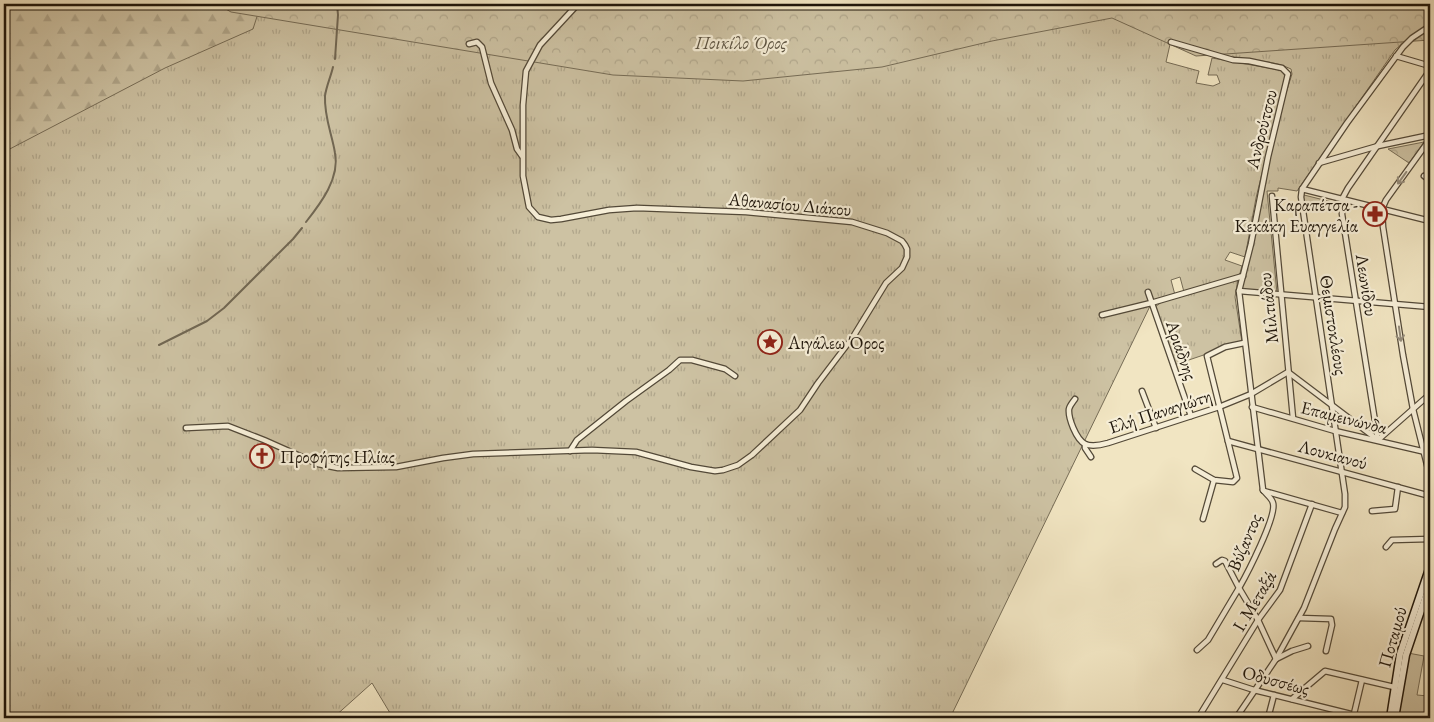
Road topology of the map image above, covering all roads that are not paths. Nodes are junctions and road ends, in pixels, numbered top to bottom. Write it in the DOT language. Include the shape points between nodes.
graph roads {
  1 [pos="578,4"];
  2 [pos="1430,26"];
  3 [pos="1171,42"];
  4 [pos="469,44"];
  5 [pos="1396,56"];
  6 [pos="1430,66"];
  7 [pos="1430,70"];
  8 [pos="1430,137"];
  9 [pos="1378,146"];
  10 [pos="522,156"];
  11 [pos="1319,163"];
  12 [pos="1424,176"];
  13 [pos="1430,180"];
  14 [pos="1302,189"];
  15 [pos="1272,196"];
  16 [pos="1342,199"];
  17 [pos="1382,209"];
  18 [pos="1430,221"];
  19 [pos="1243,276"];
  20 [pos="1239,291"];
  21 [pos="1148,292"];
  22 [pos="1280,295"];
  23 [pos="1316,298"];
  24 [pos="1355,301"];
  25 [pos="1151,303"];
  26 [pos="1396,304"];
  27 [pos="1430,307"];
  28 [pos="1102,315"];
  29 [pos="1244,343"];
  30 [pos="1288,372"];
  31 [pos="735,376"];
  32 [pos="1142,391"];
  33 [pos="1250,394"];
  34 [pos="1430,394"];
  35 [pos="1075,399"];
  36 [pos="1332,405"];
  37 [pos="1219,407"];
  38 [pos="1252,407"];
  39 [pos="1413,409"];
  40 [pos="1190,416"];
  41 [pos="1293,418"];
  42 [pos="186,428"];
  43 [pos="1156,428"];
  44 [pos="1336,431"];
  45 [pos="1378,440"];
  46 [pos="1228,441"];
  47 [pos="1085,444"];
  48 [pos="1258,448"];
  49 [pos="570,451"];
  50 [pos="1428,452"];
  51 [pos="1091,457"];
  52 [pos="1194,469"];
  53 [pos="1342,471"];
  54 [pos="1430,477"];
  55 [pos="1214,480"];
  56 [pos="1398,487"];
  57 [pos="1263,490"];
  58 [pos="1430,496"];
  59 [pos="1312,504"];
  60 [pos="1372,511"];
  61 [pos="1342,513"];
  62 [pos="1203,519"];
  63 [pos="1430,539"];
  64 [pos="1386,547"];
  65 [pos="1216,564"];
  66 [pos="1430,566"];
  67 [pos="1430,584"];
  68 [pos="1239,588"];
  69 [pos="1299,618"];
  70 [pos="1258,620"];
  71 [pos="1308,646"];
  72 [pos="1197,650"];
  73 [pos="1326,651"];
  74 [pos="1276,659"];
  75 [pos="1222,680"];
  76 [pos="1362,680"];
  77 [pos="1394,688"];
  78 [pos="1254,690"];
  79 [pos="1274,695"];
  80 [pos="1292,699"];
  81 [pos="1353,716"];
  82 [pos="1198,718"];
  83 [pos="1236,718"];
  84 [pos="1268,718"];
  85 [pos="1367,718"];
  86 [pos="1390,718"];
  87 [pos="1395,718"];
  1 -- 10 [label="street, Αθανασίου Διάκου" via="540,45 526,71"];
  2 -- 5 [label="street" via="1412,38"];
  3 -- 19 [label="street, Ανδρούτσου" via="1233,60 1282,68 1288,74"];
  4 -- 10 [label="street" via="477,42 482,47 491,83"];
  5 -- 6 [label="street"];
  5 -- 11 [label="street"];
  7 -- 9 [label="street"];
  8 -- 9 [label="street"];
  8 -- 17 [label="street, one-way"];
  9 -- 11 [label="street"];
  9 -- 16 [label="street"];
  10 -- 49 [label="street, Αθανασίου Διάκου" via="527,200 533,213 542,219 637,208 813,217 852,222 887,233 902,241 907,249 902,268 886,283 853,337 800,410 738,465 710,471 636,452"];
  11 -- 14 [label="street"];
  12 -- 13 [label="street"];
  14 -- 16 [label="street"];
  14 -- 23 [label="street, Θεμιστοκλέους"];
  15 -- 22 [label="street, Μιλτιάδου"];
  16 -- 17 [label="street"];
  16 -- 24 [label="street, Λεωνίδου"];
  17 -- 18 [label="street"];
  17 -- 26 [label="street"];
  19 -- 20 [label="street, Ανδρούτσου"];
  19 -- 25 [label="street"];
  20 -- 22 [label="street"];
  20 -- 29 [label="street, Ανδρούτσου"];
  21 -- 25 [label="street, Αριάδνης"];
  22 -- 23 [label="street"];
  22 -- 30 [label="street, Μιλτιάδου"];
  23 -- 24 [label="street"];
  23 -- 36 [label="street, Θεμιστοκλέους"];
  24 -- 26 [label="street"];
  24 -- 45 [label="street, Λεωνίδου"];
  25 -- 28 [label="street"];
  25 -- 40 [label="street, Αριάδνης"];
  26 -- 27 [label="street"];
  26 -- 39 [label="street, one-way"];
  29 -- 33 [label="street, Ανδρούτσου"];
  29 -- 37 [label="street" via="1225,347 1207,356"];
  30 -- 33 [label="street, Ελή Παναγιώτη"];
  30 -- 36 [label="street"];
  30 -- 41 [label="street, Μιλτιάδου"];
  31 -- 49 [label="street" via="725,369 680,360 577,440"];
  32 -- 43 [label="street"];
  33 -- 37 [label="street, Ελή Παναγιώτη"];
  33 -- 38 [label="street, Ανδρούτσου"];
  34 -- 39 [label="street"];
  35 -- 47 [label="street" via="1069,407 1070,418 1078,437"];
  36 -- 44 [label="street, Θεμιστοκλέους"];
  36 -- 45 [label="street"];
  37 -- 40 [label="street, Ελή Παναγιώτη"];
  37 -- 46 [label="street"];
  38 -- 41 [label="street, Επαμεινώνδα"];
  38 -- 48 [label="street, Ανδρούτσου"];
  39 -- 45 [label="street"];
  39 -- 50 [label="street"];
  40 -- 43 [label="street, Ελή Παναγιώτη"];
  41 -- 44 [label="street, Επαμεινώνδα"];
  42 -- 49 [label="street, Αθανασίου Διάκου" via="228,426 318,464 338,468 408,466 473,454"];
  43 -- 47 [label="street, Ελή Παναγιώτη" via="1108,443"];
  44 -- 45 [label="street, Επαμεινώνδα"];
  44 -- 53 [label="street, Θεμιστοκλέους"];
  45 -- 50 [label="street, Επαμεινώνδα"];
  46 -- 48 [label="street, Λουκιανού"];
  46 -- 55 [label="street" via="1238,476 1232,482"];
  47 -- 51 [label="street"];
  48 -- 53 [label="street, Λουκιανού"];
  48 -- 57 [label="street, Ανδρούτσου"];
  50 -- 54 [label="street"];
  52 -- 55 [label="street"];
  53 -- 56 [label="street, Λουκιανού"];
  53 -- 61 [label="street, Θεμιστοκλέους" via="1346,500"];
  55 -- 62 [label="street"];
  56 -- 58 [label="street, Λουκιανού"];
  56 -- 60 [label="street" via="1395,509"];
  57 -- 59 [label="street"];
  57 -- 68 [label="street, Βύζαντος" via="1272,500 1273,507 1267,530"];
  59 -- 61 [label="street"];
  59 -- 70 [label="street, Ι. Μεταξά" via="1280,590"];
  61 -- 69 [label="street, Θεμιστοκλέους"];
  63 -- 64 [label="street" via="1392,540"];
  65 -- 68 [label="street" via="1225,561"];
  66 -- 77 [label="street, Ποταμού" via="1400,654"];
  67 -- 87 [label="street, Ποταμού" via="1406,655"];
  68 -- 70 [label="street, Βύζαντος"];
  68 -- 72 [label="street" via="1208,640"];
  69 -- 73 [label="street" via="1331,620"];
  69 -- 74 [label="street, Θεμιστοκλέους"];
  70 -- 74 [label="street, Βύζαντος"];
  70 -- 75 [label="street, Ι. Μεταξά"];
  71 -- 74 [label="street"];
  74 -- 78 [label="street, Θεμιστοκλέους"];
  75 -- 78 [label="street, Οδυσσέως"];
  75 -- 82 [label="street, Οδυσσέως"];
  76 -- 77 [label="street"];
  76 -- 80 [label="street" via="1325,671"];
  76 -- 81 [label="street"];
  77 -- 86 [label="street, Ποταμού"];
  78 -- 79 [label="street, Οδυσσέως"];
  78 -- 83 [label="street, Θεμιστοκλέους"];
  79 -- 80 [label="street, Οδυσσέως"];
  79 -- 84 [label="street"];
  80 -- 81 [label="street, Οδυσσέως"];
  81 -- 85 [label="street, Οδυσσέως"];
}
